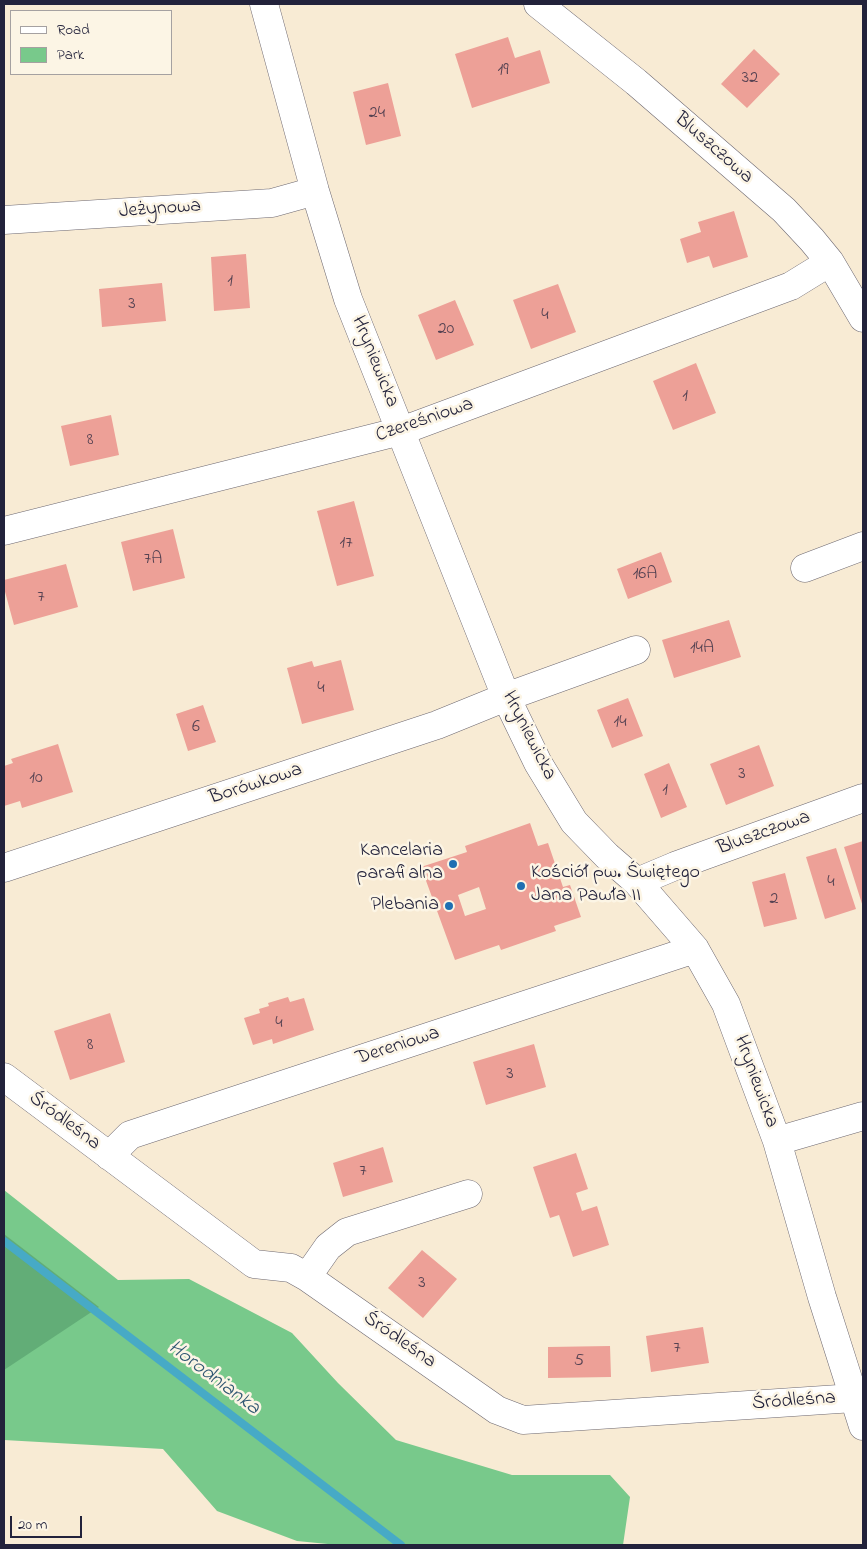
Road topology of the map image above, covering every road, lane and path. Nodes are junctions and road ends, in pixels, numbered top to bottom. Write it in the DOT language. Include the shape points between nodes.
graph roads {
  1 [pos="264,4"];
  2 [pos="538,4"];
  3 [pos="315,191"];
  4 [pos="4,220"];
  5 [pos="830,262"];
  6 [pos="863,318"];
  7 [pos="401,432"];
  8 [pos="4,531"];
  9 [pos="863,546"];
  10 [pos="805,568"];
  11 [pos="636,650"];
  12 [pos="506,697"];
  13 [pos="863,798"];
  14 [pos="4,868"];
  15 [pos="637,882"];
  16 [pos="694,949"];
  17 [pos="4,1077"];
  18 [pos="863,1116"];
  19 [pos="777,1141"];
  20 [pos="109,1156"];
  21 [pos="468,1194"];
  22 [pos="307,1277"];
  23 [pos="861,1417"];
  1 -- 3 [label="street, Hryniewicka"];
  2 -- 5 [label="street, Bluszczowa" via="636,82 784,210"];
  3 -- 4 [label="street, Jeżynowa" via="272,203"];
  3 -- 7 [label="street, Hryniewicka" via="348,299"];
  5 -- 6 [label="street, Bluszczowa"];
  5 -- 7 [label="street, Czereśniowa" via="791,286"];
  7 -- 8 [label="street, Czereśniowa"];
  7 -- 12 [label="street, Hryniewicka"];
  9 -- 10 [label="street"];
  11 -- 12 [label="street, Borówkowa"];
  12 -- 14 [label="street, Borówkowa" via="437,725"];
  12 -- 15 [label="street, Hryniewicka" via="538,763 574,822"];
  13 -- 15 [label="street, Bluszczowa"];
  15 -- 16 [label="street, Hryniewicka"];
  16 -- 19 [label="street, Hryniewicka" via="726,1004"];
  16 -- 20 [label="street, Dereniowa" via="130,1135"];
  17 -- 20 [label="street, Śródleśna"];
  18 -- 19 [label="street"];
  19 -- 23 [label="street, Hryniewicka"];
  20 -- 22 [label="street, Śródleśna" via="254,1264 291,1268"];
  21 -- 22 [label="street" via="347,1232 328,1247"];
  22 -- 23 [label="street, Śródleśna" via="497,1410 523,1420"];
}
